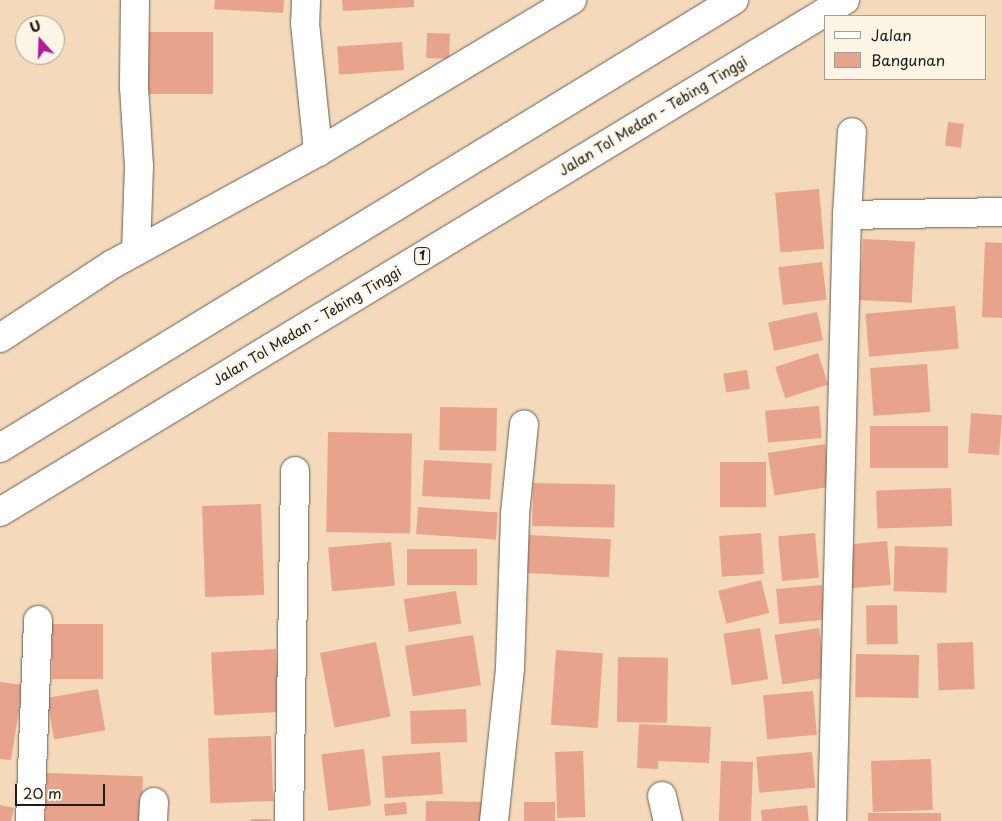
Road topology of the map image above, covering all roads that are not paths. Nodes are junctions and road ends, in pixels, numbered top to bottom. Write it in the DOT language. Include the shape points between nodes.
graph roads {
  1 [pos="135,0"];
  2 [pos="306,0"];
  3 [pos="572,0"];
  4 [pos="734,0"];
  5 [pos="845,0"];
  6 [pos="852,132"];
  7 [pos="318,152"];
  8 [pos="1002,212"];
  9 [pos="847,215"];
  10 [pos="136,251"];
  11 [pos="0,338"];
  12 [pos="524,424"];
  13 [pos="0,448"];
  14 [pos="295,472"];
  15 [pos="0,512"];
  16 [pos="38,620"];
  17 [pos="30,821"];
  18 [pos="289,821"];
  19 [pos="494,821"];
  20 [pos="832,821"];
  1 -- 10 [label="main road" via="134,87 139,166"];
  2 -- 7 [label="main road" via="304,22"];
  3 -- 7 [label="main road"];
  4 -- 13 [label="main road"];
  5 -- 15 [label="main road, Jalan Tol Medan - Tebing Tinggi / 1"];
  6 -- 9 [label="main road"];
  7 -- 10 [label="main road"];
  8 -- 9 [label="main road"];
  9 -- 20 [label="main road"];
  10 -- 11 [label="main road"];
  12 -- 19 [label="main road" via="515,523 510,668"];
  14 -- 18 [label="main road"];
  16 -- 17 [label="main road"];
}
